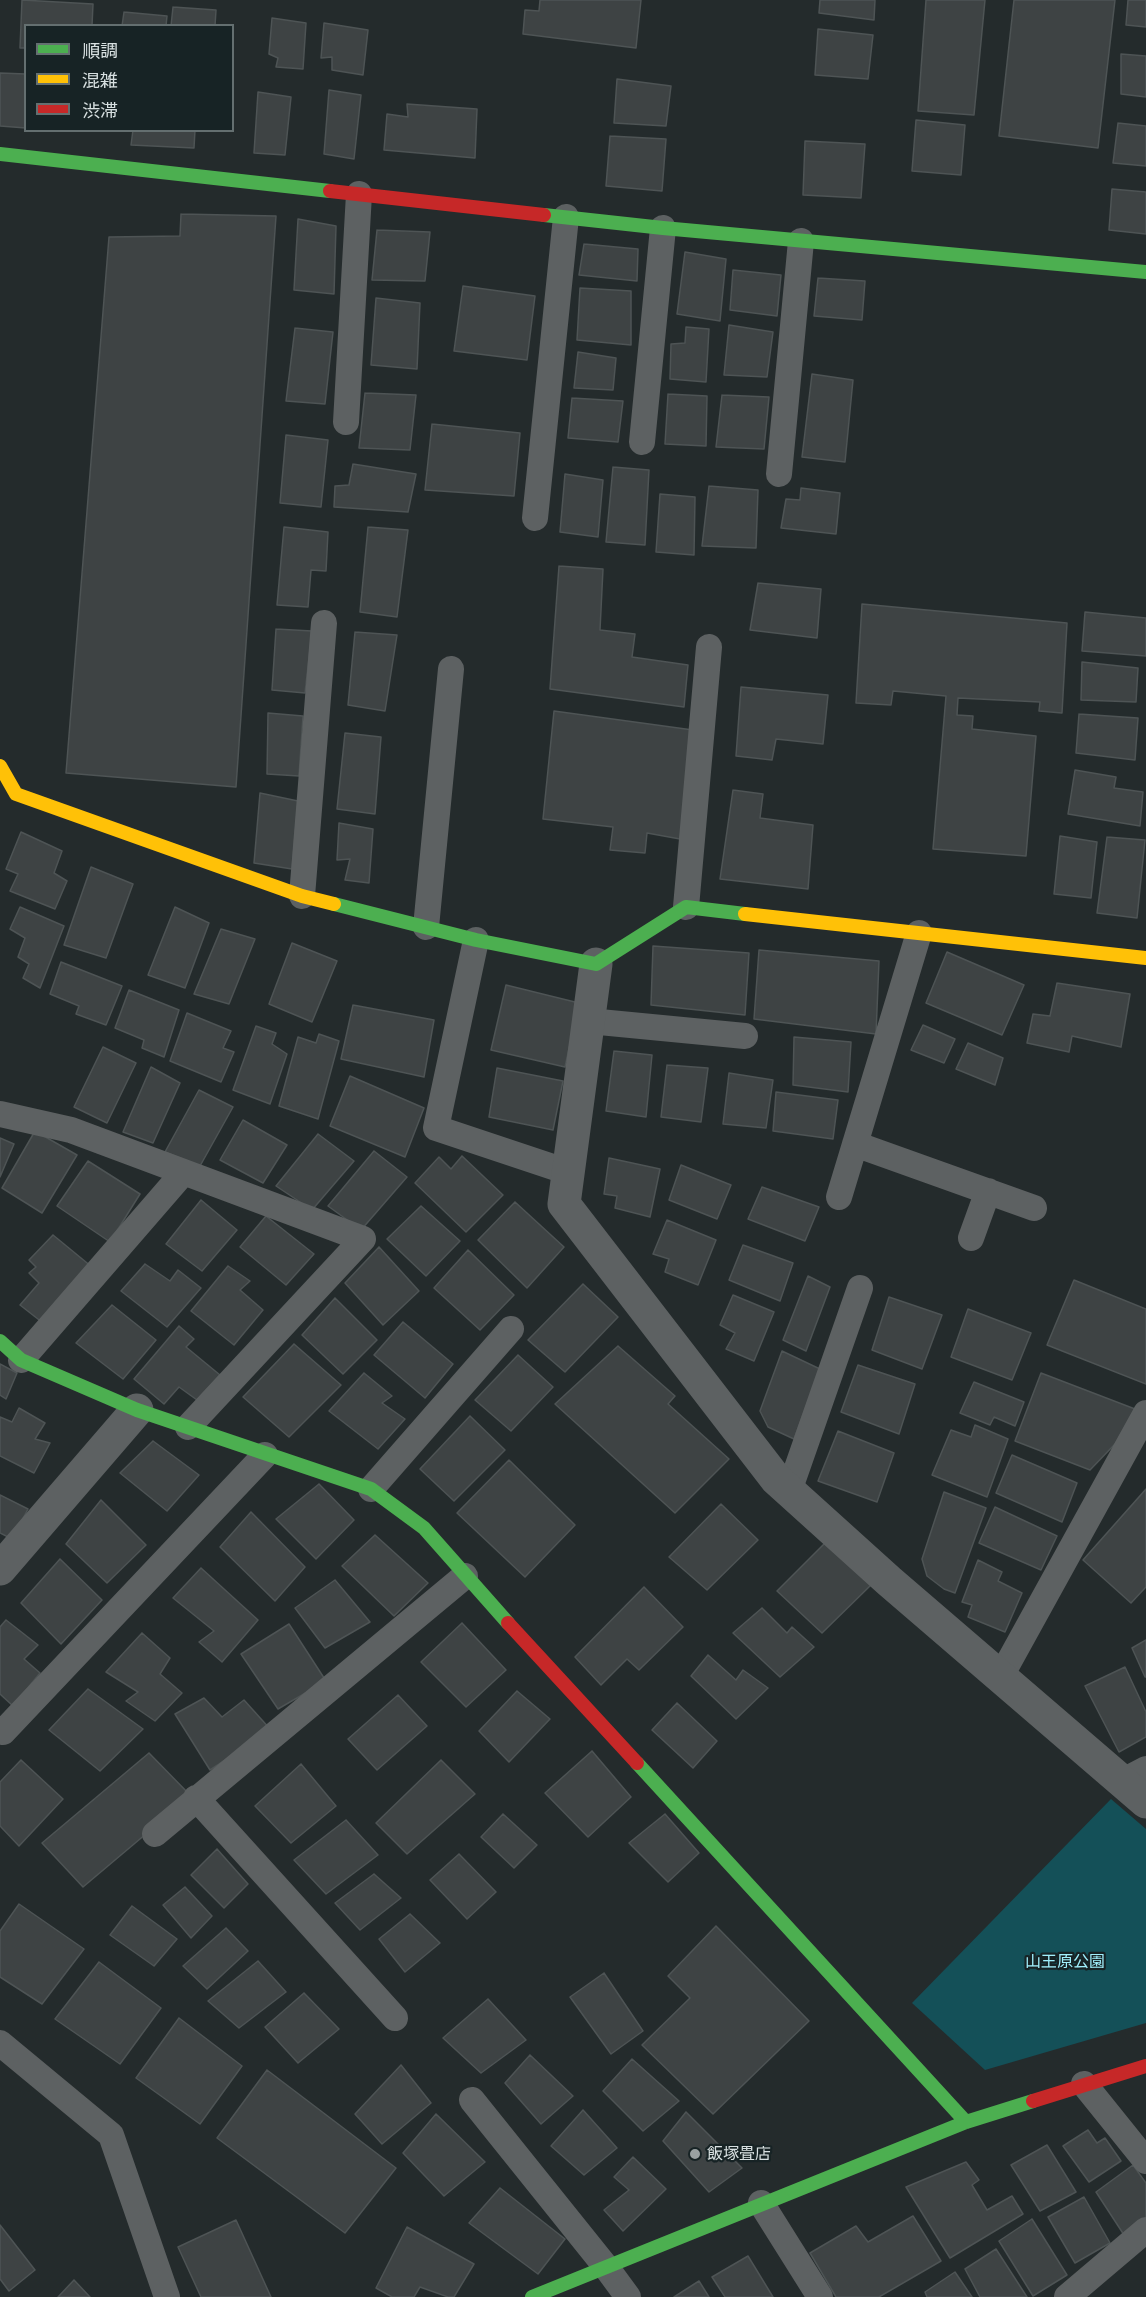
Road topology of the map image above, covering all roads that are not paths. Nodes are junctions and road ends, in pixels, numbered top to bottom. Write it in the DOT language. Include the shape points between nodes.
graph roads {
  1 [pos="0,154"];
  2 [pos="359,194"];
  3 [pos="566,218"];
  4 [pos="663,228"];
  5 [pos="801,241"];
  6 [pos="1146,272"];
  7 [pos="346,422"];
  8 [pos="642,442"];
  9 [pos="779,474"];
  10 [pos="535,518"];
  11 [pos="324,623"];
  12 [pos="709,647"];
  13 [pos="451,669"];
  14 [pos="0,766"];
  15 [pos="302,896"];
  16 [pos="686,907"];
  17 [pos="426,927"];
  18 [pos="919,933"];
  19 [pos="476,940"];
  20 [pos="1146,958"];
  21 [pos="596,964"];
  22 [pos="589,1021"];
  23 [pos="745,1036"];
  24 [pos="0,1114"];
  25 [pos="855,1144"];
  26 [pos="568,1172"];
  27 [pos="183,1173"];
  28 [pos="988,1191"];
  29 [pos="838,1197"];
  30 [pos="1034,1208"];
  31 [pos="972,1238"];
  32 [pos="860,1288"];
  33 [pos="511,1329"];
  34 [pos="0,1341"];
  35 [pos="21,1360"];
  36 [pos="137,1410"];
  37 [pos="1146,1413"];
  38 [pos="188,1427"];
  39 [pos="265,1455"];
  40 [pos="371,1489"];
  41 [pos="789,1491"];
  42 [pos="0,1569"];
  43 [pos="465,1576"];
  44 [pos="1001,1676"];
  45 [pos="0,1729"];
  46 [pos="1138,1784"];
  47 [pos="196,1798"];
  48 [pos="155,1834"];
  49 [pos="395,2018"];
  50 [pos="0,2043"];
  51 [pos="1146,2066"];
  52 [pos="1084,2084"];
  53 [pos="472,2100"];
  54 [pos="966,2122"];
  55 [pos="1146,2161"];
  56 [pos="761,2203"];
  57 [pos="1146,2230"];
  58 [pos="606,2267"];
  59 [pos="167,2297"];
  60 [pos="532,2297"];
  61 [pos="627,2297"];
  62 [pos="820,2297"];
  63 [pos="1067,2297"];
  1 -- 2 [label="street"];
  2 -- 3 [label="street"];
  2 -- 7 [label="lane"];
  3 -- 4 [label="street"];
  3 -- 10 [label="lane"];
  4 -- 5 [label="street"];
  4 -- 8 [label="lane"];
  5 -- 6 [label="street"];
  5 -- 9 [label="lane"];
  11 -- 15 [label="lane"];
  12 -- 16 [label="lane"];
  13 -- 17 [label="lane"];
  14 -- 15 [label="street" via="16,794"];
  15 -- 17 [label="street"];
  16 -- 18 [label="street"];
  16 -- 21 [label="street"];
  17 -- 19 [label="street"];
  18 -- 20 [label="street"];
  18 -- 25 [label="lane"];
  19 -- 21 [label="street"];
  19 -- 26 [label="lane" via="436,1128"];
  21 -- 22 [label="street"];
  22 -- 23 [label="lane"];
  22 -- 26 [label="street"];
  24 -- 27 [label="lane" via="71,1130"];
  25 -- 28 [label="lane"];
  25 -- 29 [label="lane"];
  26 -- 41 [label="street" via="564,1204"];
  27 -- 35 [label="lane"];
  27 -- 38 [label="lane" via="363,1239"];
  28 -- 30 [label="lane"];
  28 -- 31 [label="lane"];
  32 -- 41 [label="lane"];
  33 -- 40 [label="lane"];
  34 -- 35 [label="street"];
  35 -- 36 [label="street"];
  36 -- 38 [label="street"];
  36 -- 42 [label="street"];
  37 -- 44 [label="lane"];
  38 -- 39 [label="street"];
  39 -- 40 [label="street"];
  39 -- 45 [label="lane" via="3,1732"];
  40 -- 43 [label="street" via="424,1528"];
  41 -- 44 [label="street"];
  43 -- 47 [label="lane"];
  43 -- 54 [label="street"];
  44 -- 46 [label="street"];
  47 -- 48 [label="lane"];
  47 -- 49 [label="lane"];
  50 -- 59 [label="lane" via="111,2135"];
  51 -- 52 [label="street"];
  52 -- 54 [label="street"];
  52 -- 55 [label="lane"];
  53 -- 58 [label="lane"];
  54 -- 56 [label="street"];
  56 -- 58 [label="street"];
  56 -- 62 [label="lane"];
  57 -- 63 [label="lane"];
  58 -- 60 [label="street"];
  58 -- 61 [label="lane"];
}
